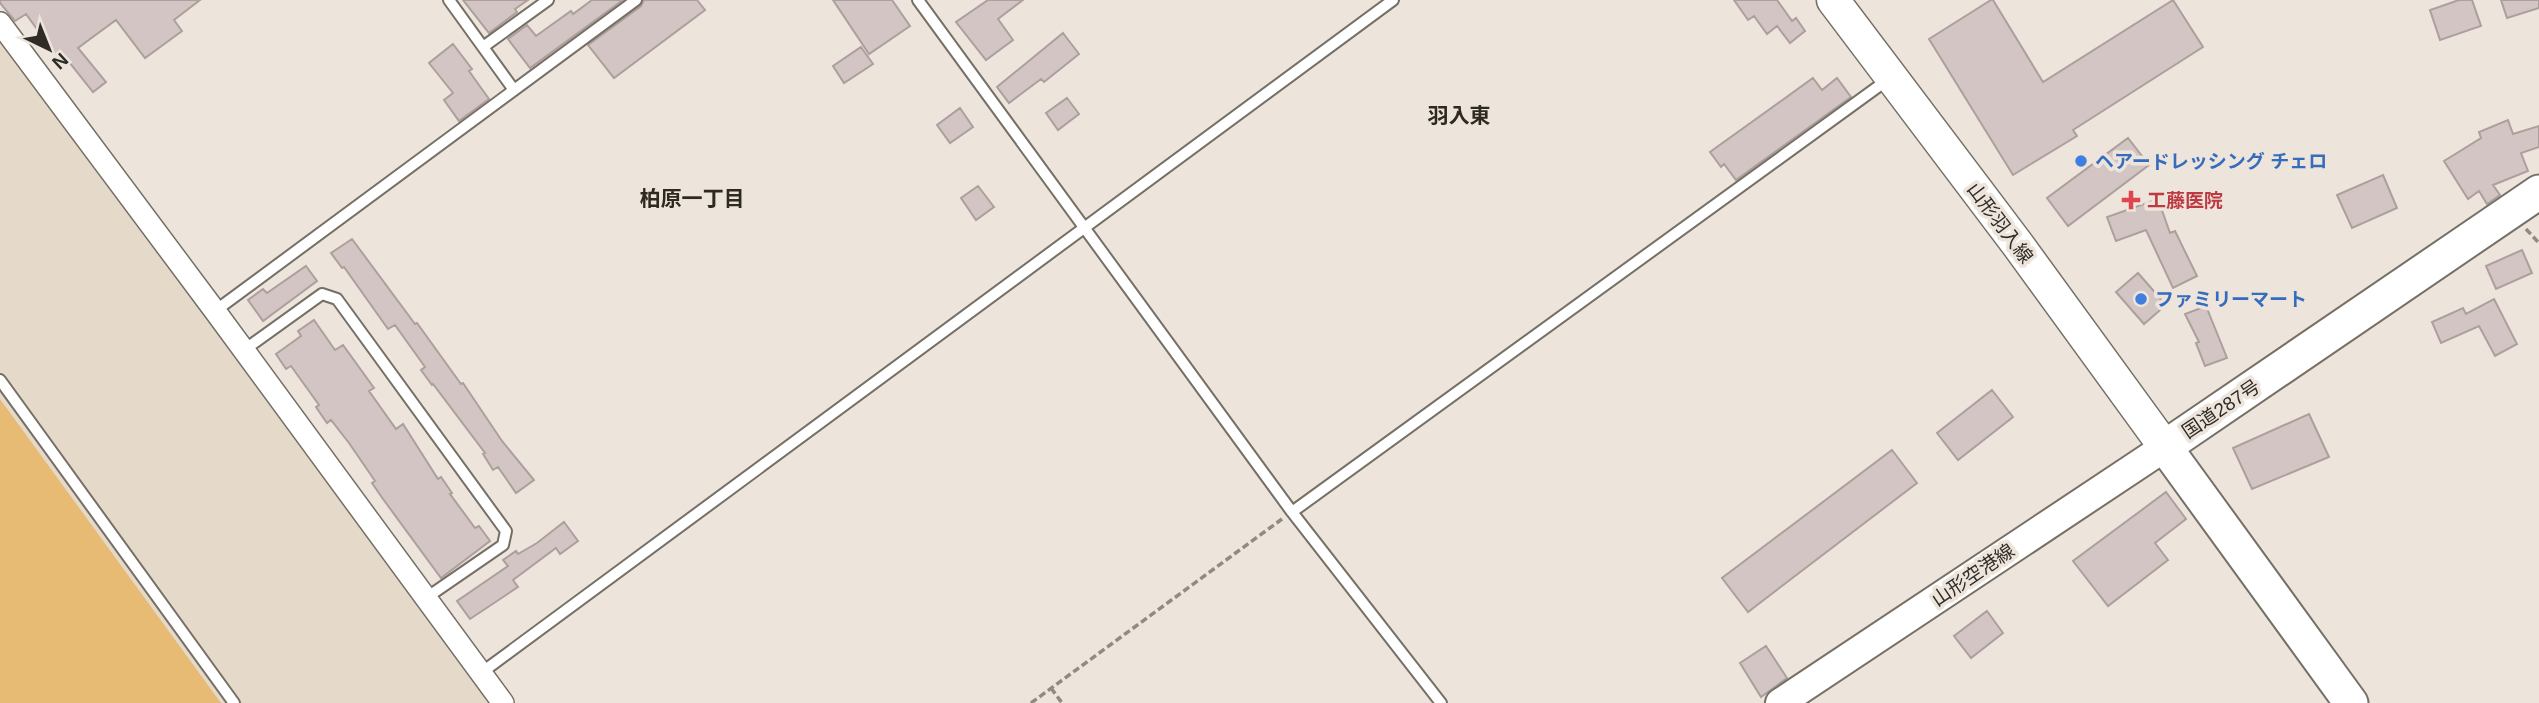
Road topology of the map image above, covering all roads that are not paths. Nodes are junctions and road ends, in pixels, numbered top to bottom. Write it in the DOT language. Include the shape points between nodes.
graph roads {
  1 [pos="449,0"];
  2 [pos="548,0"];
  3 [pos="636,0"];
  4 [pos="918,0"];
  5 [pos="1393,0"];
  6 [pos="1833,0"];
  7 [pos="0,23"];
  8 [pos="483,47"];
  9 [pos="1890,78"];
  10 [pos="514,90"];
  11 [pos="2539,192"];
  12 [pos="1084,227"];
  13 [pos="215,311"];
  14 [pos="244,350"];
  15 [pos="0,380"];
  16 [pos="2165,447"];
  17 [pos="1292,512"];
  18 [pos="426,598"];
  19 [pos="481,673"];
  20 [pos="234,703"];
  21 [pos="503,703"];
  22 [pos="1441,703"];
  23 [pos="1780,703"];
  24 [pos="2351,703"];
  1 -- 8 [label="lane"];
  2 -- 8 [label="lane"];
  3 -- 10 [label="lane"];
  4 -- 12 [label="lane"];
  5 -- 12 [label="lane"];
  6 -- 9 [label="main road, 山形羽入線"];
  7 -- 13 [label="street"];
  8 -- 10 [label="lane"];
  9 -- 16 [label="main road, 山形羽入線"];
  9 -- 17 [label="lane"];
  10 -- 13 [label="lane"];
  11 -- 16 [label="highway, 国道287号"];
  12 -- 17 [label="lane"];
  12 -- 19 [label="lane"];
  13 -- 14 [label="street"];
  14 -- 18 [label="street"];
  14 -- 18 [label="lane" via="322,294 337,299 506,531 503,545"];
  15 -- 20 [label="lane"];
  16 -- 23 [label="main road, 山形空港線"];
  16 -- 24 [label="highway, 国道287号"];
  17 -- 22 [label="lane"];
  18 -- 19 [label="street"];
  19 -- 21 [label="street"];
}
